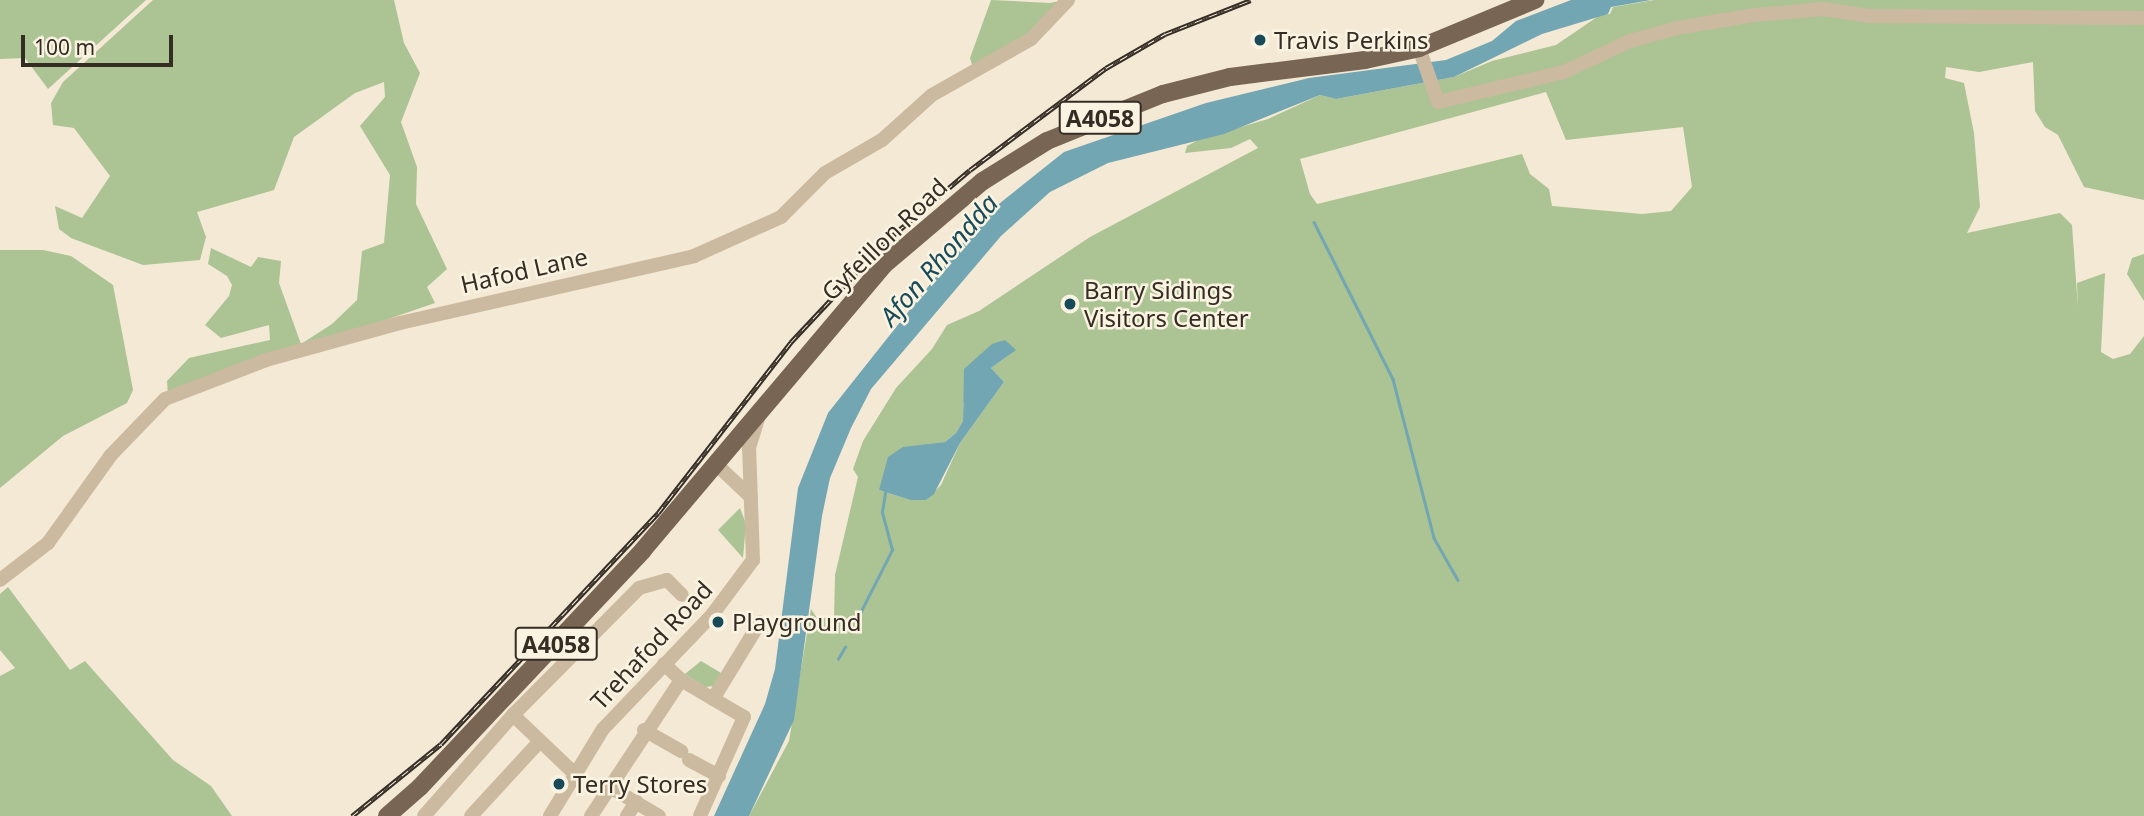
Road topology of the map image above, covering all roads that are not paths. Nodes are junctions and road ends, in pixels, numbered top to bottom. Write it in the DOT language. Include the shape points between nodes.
graph roads {
  1 [pos="1068,0"];
  2 [pos="1535,0"];
  3 [pos="2144,18"];
  4 [pos="1421,54"];
  5 [pos="761,411"];
  6 [pos="718,466"];
  7 [pos="751,497"];
  8 [pos="0,580"];
  9 [pos="682,595"];
  10 [pos="760,622"];
  11 [pos="664,664"];
  12 [pos="681,680"];
  13 [pos="713,699"];
  14 [pos="513,716"];
  15 [pos="644,730"];
  16 [pos="539,742"];
  17 [pos="574,773"];
  18 [pos="719,776"];
  19 [pos="608,786"];
  20 [pos="636,802"];
  21 [pos="387,816"];
  22 [pos="424,816"];
  23 [pos="471,816"];
  24 [pos="550,816"];
  25 [pos="591,816"];
  26 [pos="627,816"];
  27 [pos="659,816"];
  28 [pos="701,816"];
  1 -- 8 [label="street, Hafod Lane" via="1031,39 932,95 882,140 825,173 781,217 694,256 400,323 266,360 165,399 111,456 48,543"];
  2 -- 4 [label="main road, Gyfeillon Road / A4058"];
  3 -- 4 [label="street" via="1870,16 1823,9 1755,15 1654,35 1564,72 1438,102"];
  4 -- 5 [label="main road, Gyfeillon Road / A4058" via="1189,86 1047,141 983,181 918,232 848,304"];
  5 -- 6 [label="main road, Gyfeillon Road / A4058"];
  5 -- 7 [label="street, Trehafod Road" via="749,448"];
  6 -- 7 [label="street"];
  6 -- 21 [label="main road, A4058" via="553,646"];
  7 -- 11 [label="street, Trehafod Road" via="753,560 736,587"];
  9 -- 14 [label="street" via="667,580 639,588"];
  10 -- 13 [label="street"];
  11 -- 12 [label="street"];
  11 -- 17 [label="street, Trehafod Road" via="603,729"];
  12 -- 13 [label="street"];
  12 -- 15 [label="street"];
  13 -- 18 [label="street" via="744,717"];
  14 -- 16 [label="street"];
  14 -- 22 [label="street"];
  15 -- 18 [label="street"];
  15 -- 19 [label="street"];
  16 -- 17 [label="street"];
  16 -- 23 [label="street"];
  17 -- 24 [label="street, Trehafod Road"];
  18 -- 28 [label="street"];
  19 -- 20 [label="street"];
  19 -- 25 [label="street"];
  20 -- 26 [label="street"];
  20 -- 27 [label="street"];
}
